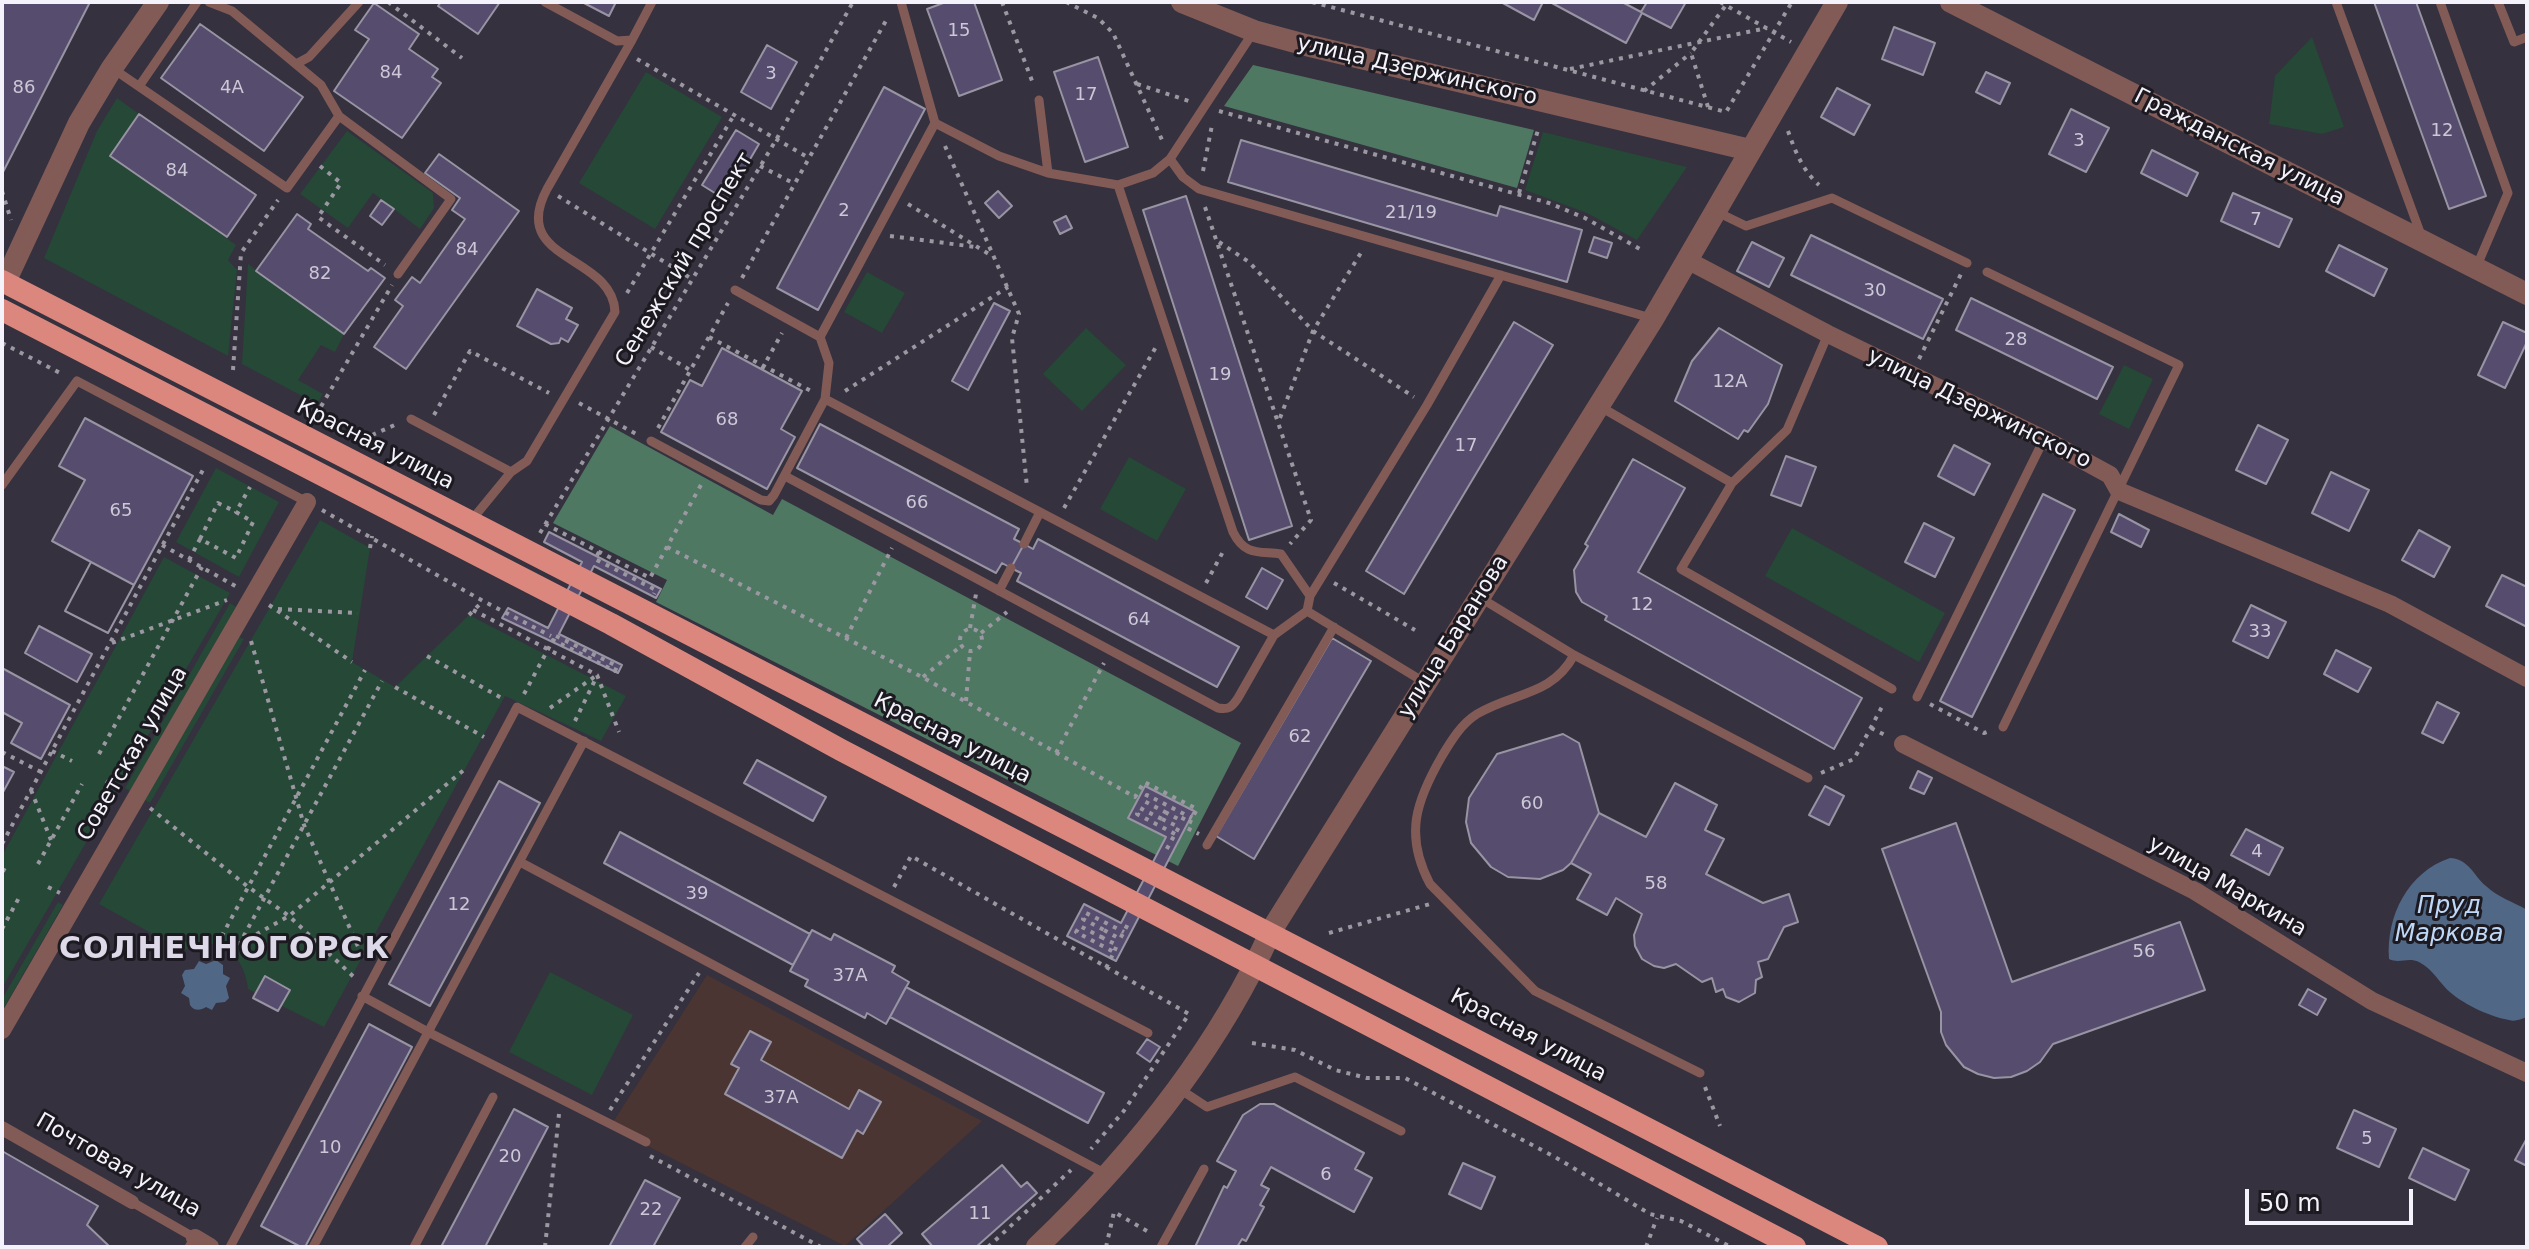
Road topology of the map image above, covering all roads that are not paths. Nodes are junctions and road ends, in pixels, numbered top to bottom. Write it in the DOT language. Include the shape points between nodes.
graph roads {
  1 [pos="158,2"];
  2 [pos="197,2"];
  3 [pos="209,2"];
  4 [pos="359,2"];
  5 [pos="545,2"];
  6 [pos="652,2"];
  7 [pos="901,2"];
  8 [pos="1182,2"];
  9 [pos="1837,2"];
  10 [pos="1951,2"];
  11 [pos="2336,2"];
  12 [pos="2440,2"];
  13 [pos="2498,2"];
  14 [pos="1254,31"];
  15 [pos="2527,37"];
  16 [pos="632,40"];
  17 [pos="296,64"];
  18 [pos="112,68"];
  19 [pos="140,85"];
  20 [pos="1039,100"];
  21 [pos="339,116"];
  22 [pos="935,123"];
  23 [pos="1709,139"];
  24 [pos="1750,150"];
  25 [pos="1170,159"];
  26 [pos="1048,173"];
  27 [pos="1118,185"];
  28 [pos="1727,190"];
  29 [pos="1715,211"];
  30 [pos="2424,242"];
  31 [pos="1687,260"];
  32 [pos="1967,263"];
  33 [pos="2476,268"];
  34 [pos="1987,272"];
  35 [pos="398,274"];
  36 [pos="1501,275"];
  37 [pos="4,281"];
  38 [pos="735,290"];
  39 [pos="2527,294"];
  40 [pos="2,310"];
  41 [pos="1653,319"];
  42 [pos="1828,334"];
  43 [pos="820,337"];
  44 [pos="825,399"];
  45 [pos="1599,406"];
  46 [pos="411,419"];
  47 [pos="2044,439"];
  48 [pos="651,441"];
  49 [pos="511,472"];
  50 [pos="785,476"];
  51 [pos="3,480"];
  52 [pos="1732,483"];
  53 [pos="2119,491"];
  54 [pos="307,502"];
  55 [pos="1040,512"];
  56 [pos="469,523"];
  57 [pos="1024,544"];
  58 [pos="1011,568"];
  59 [pos="999,591"];
  60 [pos="1310,596"];
  61 [pos="1479,597"];
  62 [pos="1307,611"];
  63 [pos="1334,627"];
  64 [pos="1274,635"];
  65 [pos="1574,655"];
  66 [pos="2527,678"];
  67 [pos="1426,683"];
  68 [pos="1892,689"];
  69 [pos="1917,697"];
  70 [pos="2003,727"];
  71 [pos="584,741"];
  72 [pos="1903,744"];
  73 [pos="1808,778"];
  74 [pos="1207,845"];
  75 [pos="520,862"];
  76 [pos="1271,931"];
  77 [pos="1256,966"];
  78 [pos="364,992"];
  79 [pos="2,1030"];
  80 [pos="428,1032"];
  81 [pos="1148,1033"];
  82 [pos="1700,1073"];
  83 [pos="2527,1073"];
  84 [pos="1178,1088"];
  85 [pos="493,1097"];
  86 [pos="2,1128"];
  87 [pos="1401,1131"];
  88 [pos="643,1146"];
  89 [pos="1204,1169"];
  90 [pos="1107,1175"];
  91 [pos="132,1202"];
  92 [pos="753,1237"];
  93 [pos="198,1244"];
  94 [pos="1163,1244"];
  95 [pos="230,1247"];
  96 [pos="313,1247"];
  97 [pos="414,1247"];
  98 [pos="745,1247"];
  99 [pos="1037,1247"];
  100 [pos="1795,1247"];
  101 [pos="1877,1247"];
  1 -- 18 [label="street"];
  2 -- 19 [label="lane"];
  3 -- 17 [label="lane" via="232,11"];
  4 -- 17 [label="lane" via="309,57"];
  5 -- 16 [label="lane" via="617,41"];
  6 -- 16 [label="lane"];
  7 -- 22 [label="lane"];
  8 -- 14 [label="street, улица Дзержинского"];
  9 -- 24 [label="street, улица Баранова"];
  10 -- 30 [label="street, Гражданская улица"];
  11 -- 30 [label="lane"];
  12 -- 33 [label="lane" via="2508,193"];
  13 -- 15 [label="lane" via="2514,42"];
  14 -- 23 [label="street, улица Дзержинского"];
  14 -- 25 [label="lane"];
  16 -- 49 [label="lane" via="537,214 548,244 607,285 615,312 527,461"];
  17 -- 21 [label="lane" via="321,85"];
  18 -- 19 [label="lane"];
  18 -- 37 [label="street" via="79,123"];
  19 -- 21 [label="lane" via="287,188"];
  20 -- 26 [label="lane"];
  21 -- 35 [label="lane" via="451,199"];
  22 -- 26 [label="lane" via="999,156"];
  22 -- 43 [label="lane"];
  23 -- 24 [label="street, улица Дзержинского"];
  23 -- 28 [label="street" via="1727,160"];
  24 -- 28 [label="street, улица Баранова"];
  25 -- 27 [label="lane" via="1153,173"];
  25 -- 36 [label="lane" via="1199,189"];
  26 -- 27 [label="lane"];
  27 -- 60 [label="lane" via="1233,532 1240,546 1281,554"];
  28 -- 29 [label="street, улица Баранова"];
  29 -- 31 [label="street, улица Баранова"];
  29 -- 32 [label="lane" via="1746,226 1832,198"];
  30 -- 33 [label="street, Гражданская улица"];
  31 -- 41 [label="street, улица Баранова"];
  31 -- 42 [label="street, улица Дзержинского"];
  33 -- 39 [label="street, Гражданская улица"];
  34 -- 53 [label="lane" via="2179,365"];
  36 -- 41 [label="lane"];
  36 -- 60 [label="lane"];
  37 -- 56 [label="highway, Красная улица"];
  38 -- 43 [label="lane"];
  40 -- 77 [label="highway" via="611,624"];
  41 -- 45 [label="street, улица Баранова"];
  42 -- 47 [label="street, улица Дзержинского"];
  42 -- 52 [label="lane" via="1787,430"];
  43 -- 44 [label="lane" via="829,363"];
  44 -- 50 [label="lane"];
  44 -- 55 [label="lane"];
  45 -- 52 [label="lane"];
  45 -- 61 [label="street, улица Баранова"];
  46 -- 49 [label="lane"];
  47 -- 53 [label="street, улица Дзержинского" via="2110,475"];
  47 -- 69 [label="lane"];
  48 -- 50 [label="lane" via="761,500 769,501"];
  49 -- 56 [label="lane"];
  50 -- 59 [label="lane"];
  51 -- 54 [label="lane" via="77,381"];
  52 -- 68 [label="lane" via="1681,569"];
  53 -- 66 [label="street, улица Дзержинского" via="2390,604"];
  53 -- 70 [label="lane"];
  54 -- 79 [label="street, Советская улица" via="240,598 135,799"];
  55 -- 57 [label="lane"];
  55 -- 64 [label="lane"];
  56 -- 76 [label="highway, Красная улица"];
  58 -- 59 [label="lane"];
  59 -- 64 [label="lane" via="1218,708 1233,707"];
  60 -- 62 [label="lane"];
  61 -- 65 [label="lane"];
  61 -- 67 [label="street, улица Баранова"];
  62 -- 63 [label="lane"];
  62 -- 64 [label="lane"];
  63 -- 67 [label="lane"];
  63 -- 74 [label="lane"];
  65 -- 73 [label="lane"];
  65 -- 82 [label="lane" via="1553,682 1474,715 1459,730 1417,807 1415,839 1421,867 1430,884 1535,991"];
  67 -- 76 [label="street, улица Баранова"];
  71 -- 75 [label="lane"];
  71 -- 78 [label="lane" via="517,707"];
  71 -- 81 [label="lane"];
  72 -- 83 [label="street, улица Маркина" via="2195,891 2372,1001"];
  75 -- 80 [label="lane"];
  75 -- 90 [label="lane"];
  76 -- 77 [label="street, улица Баранова"];
  76 -- 101 [label="highway, Красная улица"];
  77 -- 84 [label="street, улица Баранова"];
  77 -- 100 [label="highway"];
  78 -- 80 [label="lane"];
  78 -- 95 [label="lane"];
  80 -- 88 [label="lane" via="603,1120"];
  80 -- 96 [label="lane"];
  84 -- 87 [label="lane" via="1207,1107 1295,1077"];
  84 -- 90 [label="street, улица Баранова"];
  85 -- 97 [label="lane"];
  86 -- 91 [label="street, Почтовая улица"];
  89 -- 94 [label="lane"];
  90 -- 99 [label="street, улица Баранова"];
  91 -- 93 [label="lane, Почтовая улица"];
  92 -- 98 [label="lane"];
}
